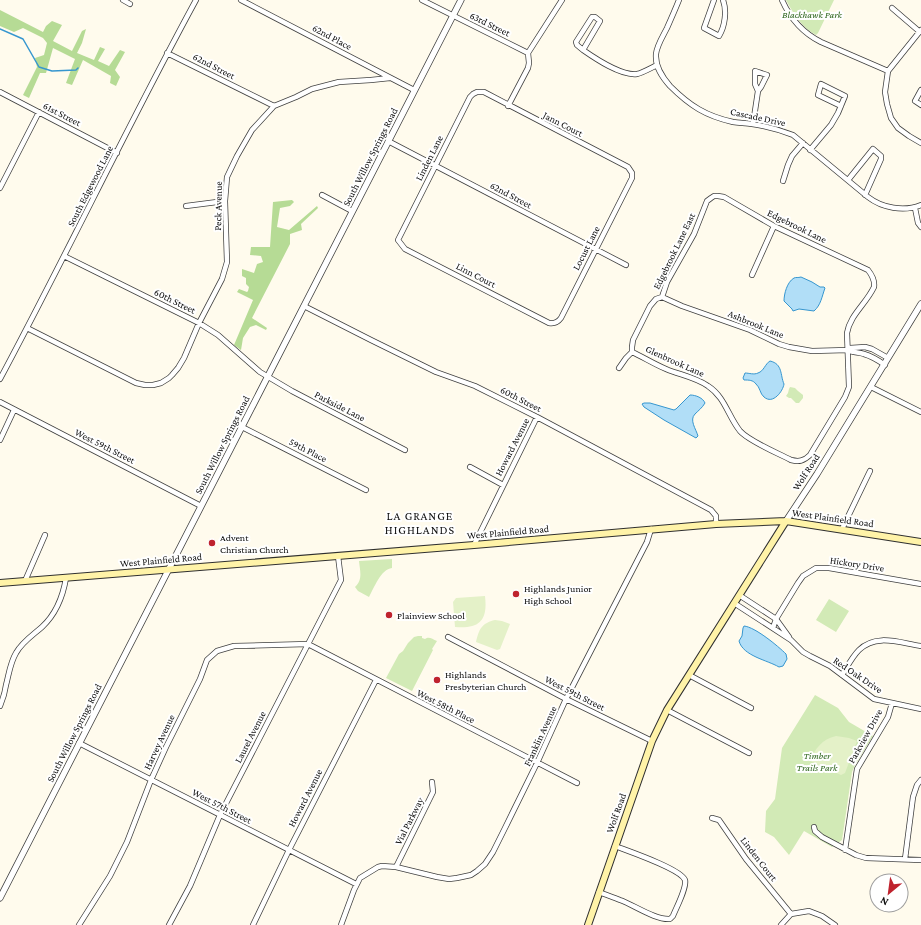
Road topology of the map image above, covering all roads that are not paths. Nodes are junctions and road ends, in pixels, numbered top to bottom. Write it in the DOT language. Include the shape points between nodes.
graph roads {
  1 [pos="123,0"];
  2 [pos="196,0"];
  3 [pos="241,0"];
  4 [pos="422,0"];
  5 [pos="461,0"];
  6 [pos="562,0"];
  7 [pos="679,0"];
  8 [pos="714,0"];
  9 [pos="723,0"];
  10 [pos="782,0"];
  11 [pos="130,4"];
  12 [pos="892,8"];
  13 [pos="453,16"];
  14 [pos="920,31"];
  15 [pos="583,50"];
  16 [pos="167,53"];
  17 [pos="528,53"];
  18 [pos="657,65"];
  19 [pos="888,71"];
  20 [pos="390,78"];
  21 [pos="414,90"];
  22 [pos="921,90"];
  23 [pos="758,91"];
  24 [pos="0,92"];
  25 [pos="484,92"];
  26 [pos="921,105"];
  27 [pos="274,106"];
  28 [pos="508,106"];
  29 [pos="841,106"];
  30 [pos="38,112"];
  31 [pos="753,124"];
  32 [pos="388,141"];
  33 [pos="803,143"];
  34 [pos="921,143"];
  35 [pos="810,150"];
  36 [pos="117,152"];
  37 [pos="435,165"];
  38 [pos="632,174"];
  39 [pos="848,180"];
  40 [pos="783,181"];
  41 [pos="0,188"];
  42 [pos="322,195"];
  43 [pos="865,195"];
  44 [pos="711,198"];
  45 [pos="225,201"];
  46 [pos="921,205"];
  47 [pos="186,206"];
  48 [pos="915,208"];
  49 [pos="352,211"];
  50 [pos="774,226"];
  51 [pos="921,227"];
  52 [pos="398,240"];
  53 [pos="596,249"];
  54 [pos="64,256"];
  55 [pos="626,265"];
  56 [pos="752,275"];
  57 [pos="662,296"];
  58 [pos="921,304"];
  59 [pos="304,306"];
  60 [pos="199,323"];
  61 [pos="549,323"];
  62 [pos="27,328"];
  63 [pos="848,350"];
  64 [pos="632,352"];
  65 [pos="888,358"];
  66 [pos="885,364"];
  67 [pos="619,368"];
  68 [pos="268,376"];
  69 [pos="0,379"];
  70 [pos="871,387"];
  71 [pos="0,402"];
  72 [pos="14,410"];
  73 [pos="921,412"];
  74 [pos="537,417"];
  75 [pos="242,427"];
  76 [pos="0,440"];
  77 [pos="405,450"];
  78 [pos="470,467"];
  79 [pos="870,471"];
  80 [pos="503,485"];
  81 [pos="366,490"];
  82 [pos="201,506"];
  83 [pos="786,521"];
  84 [pos="716,524"];
  85 [pos="651,529"];
  86 [pos="842,530"];
  87 [pos="45,535"];
  88 [pos="921,542"];
  89 [pos="474,545"];
  90 [pos="338,556"];
  91 [pos="168,570"];
  92 [pos="66,578"];
  93 [pos="25,581"];
  94 [pos="0,583"];
  95 [pos="921,584"];
  96 [pos="740,595"];
  97 [pos="734,603"];
  98 [pos="776,619"];
  99 [pos="773,628"];
  100 [pos="448,637"];
  101 [pos="791,640"];
  102 [pos="308,644"];
  103 [pos="921,646"];
  104 [pos="689,675"];
  105 [pos="842,675"];
  106 [pos="376,680"];
  107 [pos="566,699"];
  108 [pos="892,703"];
  109 [pos="0,706"];
  110 [pos="751,708"];
  111 [pos="921,709"];
  112 [pos="667,710"];
  113 [pos="652,741"];
  114 [pos="79,744"];
  115 [pos="749,753"];
  116 [pos="537,763"];
  117 [pos="152,780"];
  118 [pos="921,780"];
  119 [pos="432,782"];
  120 [pos="576,783"];
  121 [pos="220,815"];
  122 [pos="712,818"];
  123 [pos="814,827"];
  124 [pos="615,846"];
  125 [pos="288,850"];
  126 [pos="845,850"];
  127 [pos="905,859"];
  128 [pos="921,860"];
  129 [pos="396,866"];
  130 [pos="356,884"];
  131 [pos="599,892"];
  132 [pos="0,898"];
  133 [pos="791,914"];
  134 [pos="80,925"];
  135 [pos="169,925"];
  136 [pos="253,925"];
  137 [pos="341,925"];
  138 [pos="588,925"];
  139 [pos="781,925"];
  140 [pos="835,925"];
  1 -- 11 [label="street"];
  2 -- 16 [label="street, South Edgewood Lane"];
  3 -- 20 [label="street, 62nd Place"];
  4 -- 13 [label="street, 63rd Street"];
  5 -- 13 [label="street, South Willow Springs Road"];
  6 -- 17 [label="street"];
  7 -- 18 [label="street" via="659,45 656,54"];
  8 -- 9 [label="street" via="704,28 719,36 724,19"];
  10 -- 19 [label="street" via="795,22 812,37"];
  12 -- 14 [label="street"];
  13 -- 17 [label="street, 63rd Street"];
  13 -- 21 [label="street, South Willow Springs Road"];
  14 -- 19 [label="street"];
  15 -- 15 [label="street" via="600,22 595,17 592,17 576,42"];
  15 -- 18 [label="street" via="623,73 637,74"];
  16 -- 27 [label="street, 62nd Street"];
  16 -- 36 [label="street, South Edgewood Lane"];
  17 -- 28 [label="street" via="528,68"];
  18 -- 31 [label="street, Cascade Drive" via="663,78 681,98 693,106 716,117"];
  19 -- 34 [label="street" via="885,92 891,118 898,128"];
  20 -- 21 [label="street, 62nd Place"];
  20 -- 27 [label="street, Peck Avenue" via="339,82 312,89"];
  21 -- 32 [label="street, South Willow Springs Road"];
  22 -- 26 [label="street" via="915,102"];
  23 -- 31 [label="street"];
  24 -- 30 [label="street, 61st Street"];
  25 -- 28 [label="street, Jann Court"];
  25 -- 37 [label="street, Linden Lane" via="477,92 470,97"];
  27 -- 45 [label="street, Peck Avenue" via="252,130 237,156 227,177"];
  28 -- 38 [label="street, Jann Court" via="628,167"];
  29 -- 29 [label="street" via="845,96 821,84 818,95"];
  29 -- 35 [label="street" via="831,125"];
  30 -- 36 [label="street, 61st Street"];
  30 -- 41 [label="street"];
  31 -- 33 [label="street, Cascade Drive" via="782,130"];
  32 -- 37 [label="street, 62nd Street"];
  32 -- 49 [label="street, South Willow Springs Road"];
  33 -- 35 [label="street, Cascade Drive"];
  33 -- 40 [label="street" via="792,156"];
  35 -- 39 [label="street, Cascade Drive"];
  36 -- 54 [label="street, South Edgewood Lane"];
  37 -- 52 [label="street, Linden Lane"];
  37 -- 53 [label="street, 62nd Street"];
  38 -- 53 [label="street, Locust Lane"];
  39 -- 43 [label="street, Cascade Drive"];
  39 -- 43 [label="street" via="873,149 881,156"];
  42 -- 49 [label="street"];
  43 -- 48 [label="street, Cascade Drive" via="886,206"];
  44 -- 50 [label="street, Edgebrook Lane" via="724,197"];
  44 -- 57 [label="street, Edgebrook Lane East" via="707,201 697,228"];
  45 -- 47 [label="street"];
  45 -- 60 [label="street, Peck Avenue" via="227,262 222,279"];
  46 -- 48 [label="street, Cascade Drive"];
  48 -- 51 [label="street"];
  49 -- 59 [label="street, South Willow Springs Road"];
  50 -- 56 [label="street"];
  50 -- 63 [label="street, Edgebrook Lane" via="868,270 873,276 874,287 850,324"];
  52 -- 61 [label="street, Linn Court" via="404,249"];
  53 -- 55 [label="street, 62nd Street"];
  53 -- 61 [label="street, Locust Lane" via="561,318"];
  54 -- 60 [label="street, 60th Street"];
  54 -- 62 [label="street, South Edgewood Lane"];
  57 -- 63 [label="street, Ashbrook Lane" via="789,347 812,351"];
  57 -- 64 [label="street, Edgebrook Lane East" via="650,306 632,340"];
  58 -- 65 [label="street, Wolf Road"];
  59 -- 68 [label="street, South Willow Springs Road"];
  59 -- 74 [label="street, 60th Street" via="436,372 475,386"];
  60 -- 62 [label="street, Peck Avenue" via="178,368 172,375 153,385 132,382"];
  60 -- 68 [label="street, 60th Street" via="218,335"];
  62 -- 69 [label="street, South Edgewood Lane"];
  63 -- 64 [label="street, Glenbrook Lane" via="849,387 845,397 810,455 799,461 791,460 741,432 726,405 709,386"];
  63 -- 65 [label="street, Ashbrook Lane" via="865,347"];
  63 -- 66 [label="street, Ashbrook Lane" via="852,353 862,353"];
  64 -- 67 [label="street"];
  65 -- 66 [label="street, Wolf Road"];
  66 -- 70 [label="street, Wolf Road"];
  68 -- 75 [label="street, South Willow Springs Road"];
  68 -- 77 [label="street, Parkside Lane"];
  70 -- 73 [label="street"];
  70 -- 83 [label="street, Wolf Road"];
  71 -- 72 [label="street, West 59th Street"];
  72 -- 76 [label="street"];
  72 -- 82 [label="street, West 59th Street"];
  74 -- 80 [label="street, Howard Avenue"];
  74 -- 84 [label="street, 60th Street" via="711,510 716,516"];
  75 -- 81 [label="street, 59th Place"];
  75 -- 82 [label="street, South Willow Springs Road"];
  78 -- 80 [label="street, Howard Avenue"];
  79 -- 86 [label="street"];
  80 -- 89 [label="street, Howard Avenue"];
  82 -- 91 [label="street, South Willow Springs Road"];
  83 -- 84 [label="main road, West Plainfield Road"];
  83 -- 86 [label="main road, West Plainfield Road"];
  83 -- 96 [label="main road, Wolf Road"];
  84 -- 85 [label="main road, West Plainfield Road"];
  85 -- 89 [label="main road, West Plainfield Road"];
  85 -- 107 [label="street, Franklin Avenue" via="647,542"];
  86 -- 88 [label="main road, West Plainfield Road"];
  87 -- 93 [label="street"];
  89 -- 90 [label="main road, West Plainfield Road"];
  90 -- 91 [label="main road, West Plainfield Road"];
  90 -- 102 [label="street, Laurel Avenue" via="341,580"];
  91 -- 92 [label="main road, West Plainfield Road"];
  91 -- 114 [label="street, South Willow Springs Road"];
  92 -- 93 [label="main road, West Plainfield Road"];
  92 -- 109 [label="street" via="64,591 52,616 15,654"];
  93 -- 94 [label="main road, West Plainfield Road"];
  95 -- 98 [label="street, Hickory Drive" via="816,568 800,580"];
  96 -- 97 [label="main road, Wolf Road"];
  96 -- 98 [label="street, Red Oak Drive"];
  97 -- 99 [label="street, Red Oak Drive"];
  97 -- 104 [label="main road, Wolf Road"];
  98 -- 99 [label="street, Hickory Drive"];
  98 -- 101 [label="street, Red Oak Drive"];
  99 -- 101 [label="street, Red Oak Drive"];
  100 -- 107 [label="street, West 59th Street"];
  101 -- 105 [label="street, Red Oak Drive" via="803,652"];
  102 -- 106 [label="street, West 58th Place"];
  102 -- 117 [label="street, Harvey Avenue" via="234,646 217,651 208,660"];
  102 -- 121 [label="street, Laurel Avenue"];
  103 -- 105 [label="street" via="884,640 874,641 858,651"];
  104 -- 110 [label="street"];
  104 -- 112 [label="main road, Wolf Road"];
  105 -- 108 [label="street, Red Oak Drive" via="874,699"];
  106 -- 116 [label="street, West 58th Place"];
  106 -- 125 [label="street, Howard Avenue"];
  107 -- 113 [label="street, West 59th Street"];
  107 -- 116 [label="street, Franklin Avenue"];
  108 -- 111 [label="street, Red Oak Drive"];
  108 -- 126 [label="street, Parkview Drive" via="888,717 857,769"];
  112 -- 113 [label="main road, Wolf Road"];
  112 -- 115 [label="street"];
  113 -- 124 [label="main road, Wolf Road"];
  114 -- 117 [label="street, West 57th Street"];
  114 -- 132 [label="street, South Willow Springs Road"];
  116 -- 120 [label="street, West 58th Place"];
  116 -- 129 [label="street, Franklin Avenue" via="493,852 477,872 466,877 450,879"];
  117 -- 121 [label="street, West 57th Street"];
  117 -- 134 [label="street, Harvey Avenue" via="127,842"];
  118 -- 127 [label="street" via="913,797"];
  119 -- 129 [label="street, Vial Parkway" via="433,792"];
  121 -- 125 [label="street, West 57th Street"];
  121 -- 135 [label="street, Laurel Avenue" via="190,886"];
  122 -- 133 [label="street, Linden Court" via="719,820 746,859"];
  123 -- 126 [label="street" via="822,837"];
  124 -- 131 [label="main road, Wolf Road"];
  124 -- 131 [label="street" via="659,862 682,876 685,886 670,919 637,909"];
  125 -- 130 [label="street, West 57th Street"];
  125 -- 136 [label="street, Howard Avenue"];
  126 -- 127 [label="street" via="866,858"];
  127 -- 128 [label="street"];
  129 -- 130 [label="street" via="378,867 360,878"];
  130 -- 137 [label="street"];
  131 -- 138 [label="main road, Wolf Road"];
  133 -- 139 [label="street"];
  133 -- 140 [label="street" via="808,911 822,916"];
}
